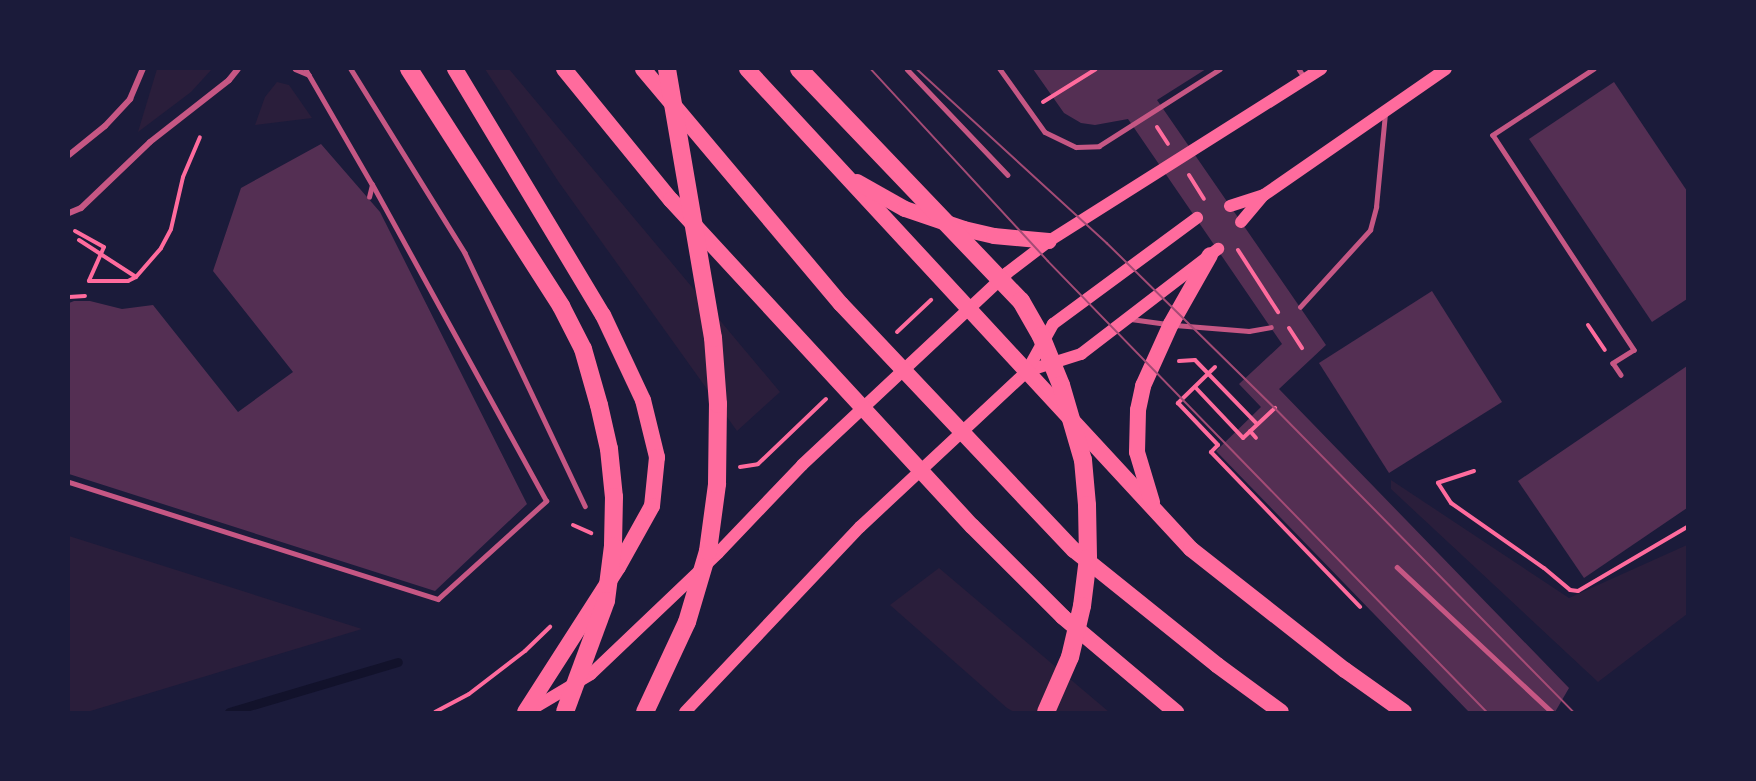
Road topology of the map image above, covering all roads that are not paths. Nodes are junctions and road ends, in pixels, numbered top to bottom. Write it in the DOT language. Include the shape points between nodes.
graph roads {
  1 [pos="142,69"];
  2 [pos="238,69"];
  3 [pos="295,69"];
  4 [pos="305,69"];
  5 [pos="351,69"];
  6 [pos="410,69"];
  7 [pos="455,69"];
  8 [pos="564,69"];
  9 [pos="643,69"];
  10 [pos="668,69"];
  11 [pos="747,69"];
  12 [pos="799,69"];
  13 [pos="907,69"];
  14 [pos="1000,69"];
  15 [pos="1220,69"];
  16 [pos="1321,69"];
  17 [pos="1446,69"];
  18 [pos="1594,69"];
  19 [pos="1302,74"];
  20 [pos="309,75"];
  21 [pos="1385,111"];
  22 [pos="69,154"];
  23 [pos="843,174"];
  24 [pos="1008,175"];
  25 [pos="372,185"];
  26 [pos="1264,195"];
  27 [pos="369,197"];
  28 [pos="1230,206"];
  29 [pos="69,213"];
  30 [pos="1197,218"];
  31 [pos="1241,222"];
  32 [pos="1049,241"];
  33 [pos="1214,252"];
  34 [pos="1300,307"];
  35 [pos="969,309"];
  36 [pos="1128,318"];
  37 [pos="1171,324"];
  38 [pos="1271,327"];
  39 [pos="1027,371"];
  40 [pos="1621,375"];
  41 [pos="69,482"];
  42 [pos="585,506"];
  43 [pos="1154,507"];
  44 [pos="1397,567"];
  45 [pos="526,712"];
  46 [pos="565,712"];
  47 [pos="645,712"];
  48 [pos="685,712"];
  49 [pos="1046,712"];
  50 [pos="1176,712"];
  51 [pos="1281,712"];
  52 [pos="1404,712"];
  53 [pos="1552,712"];
  1 -- 22 [label="street" via="130,99 105,126"];
  2 -- 29 [label="street" via="150,142 81,208"];
  3 -- 20 [label="lane"];
  4 -- 20 [label="lane"];
  5 -- 42 [label="lane" via="465,254"];
  6 -- 46 [label="highway" via="561,306 583,350 599,405 614,497 613,546 606,601"];
  7 -- 45 [label="highway" via="603,315 643,400 657,457 652,506"];
  8 -- 50 [label="highway" via="670,200 972,526 1063,617"];
  9 -- 51 [label="highway" via="841,304 1074,550"];
  10 -- 47 [label="highway" via="713,338 718,404 717,484 708,551 687,622"];
  11 -- 23 [label="highway"];
  12 -- 49 [label="highway" via="1022,301 1060,385 1083,460 1088,558 1070,657"];
  13 -- 24 [label="lane"];
  14 -- 15 [label="lane" via="1046,132 1076,147 1099,146"];
  16 -- 19 [label="main road"];
  17 -- 21 [label="main road"];
  18 -- 40 [label="lane" via="1493,135 1634,350 1613,363"];
  19 -- 32 [label="main road"];
  20 -- 25 [label="lane"];
  21 -- 26 [label="main road"];
  21 -- 34 [label="lane" via="1376,207 1370,230"];
  23 -- 32 [label="highway" via="905,209 964,229"];
  23 -- 35 [label="highway"];
  25 -- 27 [label="lane"];
  25 -- 41 [label="lane" via="546,501 438,599"];
  26 -- 28 [label="main road"];
  26 -- 31 [label="main road"];
  30 -- 39 [label="main road" via="1053,324"];
  32 -- 35 [label="main road"];
  33 -- 36 [label="main road"];
  33 -- 37 [label="highway"];
  35 -- 39 [label="highway"];
  35 -- 45 [label="main road" via="802,465 718,553 591,674"];
  36 -- 37 [label="lane"];
  36 -- 39 [label="main road" via="1082,354"];
  37 -- 38 [label="lane" via="1248,331"];
  37 -- 43 [label="highway" via="1143,386 1138,410 1137,452"];
  39 -- 43 [label="highway"];
  39 -- 48 [label="main road" via="860,527"];
  43 -- 52 [label="highway" via="1191,549 1244,593"];
  44 -- 53 [label="lane"];
}
